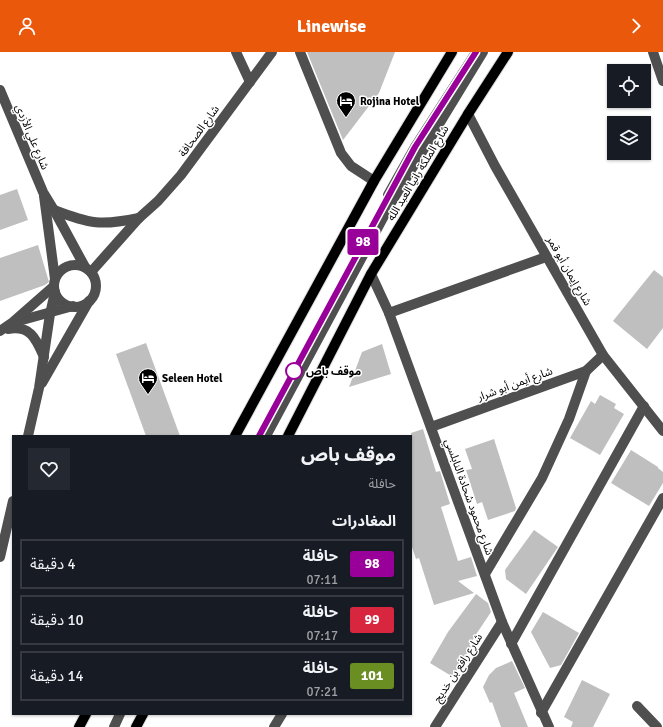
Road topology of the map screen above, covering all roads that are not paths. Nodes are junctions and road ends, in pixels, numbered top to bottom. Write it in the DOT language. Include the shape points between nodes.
graph roads {
  1 [pos="236,52"];
  2 [pos="272,52"];
  3 [pos="300,52"];
  4 [pos="452,52"];
  5 [pos="476,52"];
  6 [pos="483,52"];
  7 [pos="653,52"];
  8 [pos="508,53"];
  9 [pos="663,81"];
  10 [pos="250,82"];
  11 [pos="0,90"];
  12 [pos="468,114"];
  13 [pos="374,180"];
  14 [pos="43,192"];
  15 [pos="54,210"];
  16 [pos="139,218"];
  17 [pos="546,256"];
  18 [pos="88,270"];
  19 [pos="371,274"];
  20 [pos="55,286"];
  21 [pos="90,300"];
  22 [pos="73,306"];
  23 [pos="389,313"];
  24 [pos="50,314"];
  25 [pos="13,322"];
  26 [pos="1,330"];
  27 [pos="603,355"];
  28 [pos="44,358"];
  29 [pos="586,371"];
  30 [pos="39,388"];
  31 [pos="644,406"];
  32 [pos="430,427"];
  33 [pos="663,431"];
  34 [pos="28,435"];
  35 [pos="236,435"];
  36 [pos="260,435"];
  37 [pos="267,435"];
  38 [pos="289,435"];
  39 [pos="663,498"];
  40 [pos="12,504"];
  41 [pos="2,535"];
  42 [pos="0,557"];
  43 [pos="485,574"];
  44 [pos="502,622"];
  45 [pos="512,644"];
  46 [pos="637,706"];
  47 [pos="541,713"];
  48 [pos="85,715"];
  49 [pos="112,715"];
  50 [pos="120,715"];
  51 [pos="142,715"];
  52 [pos="281,715"];
  53 [pos="79,727"];
  54 [pos="106,727"];
  55 [pos="114,727"];
  56 [pos="136,727"];
  57 [pos="274,727"];
  58 [pos="435,727"];
  59 [pos="549,727"];
  60 [pos="656,727"];
  1 -- 10 [label="street"];
  2 -- 10 [label="street, شارع الصحافة"];
  3 -- 13 [label="street" via="341,153 351,166"];
  4 -- 13 [label="main road"];
  5 -- 36 [label="street" via="415,147"];
  6 -- 37 [label="street" via="391,203"];
  7 -- 9 [label="street"];
  8 -- 12 [label="main road, شارع الملكة رانيا العبد الله"];
  10 -- 16 [label="street, شارع الصحافة" via="181,175"];
  11 -- 14 [label="street, شارع علي الأزدي"];
  12 -- 17 [label="street, شارع إيمان أبو قمر"];
  12 -- 19 [label="main road, شارع الملكة رانيا العبد الله"];
  13 -- 35 [label="main road"];
  14 -- 15 [label="street, شارع علي الأزدي"];
  14 -- 20 [label="street, شارع علي الأزدي"];
  15 -- 16 [label="street" via="91,223 107,224"];
  15 -- 18 [label="street, شارع علي الأزدي"];
  16 -- 18 [label="street, شارع الصحافة"];
  17 -- 23 [label="street"];
  17 -- 27 [label="street, شارع إيمان أبو قمر"];
  18 -- 20 [label="street" via="71,265 64,268"];
  18 -- 21 [label="street" via="96,286"];
  19 -- 23 [label="street, شارع محمود شحادة النابلسي"];
  19 -- 38 [label="main road, شارع الملكة رانيا العبد الله"];
  20 -- 22 [label="street" via="64,304"];
  20 -- 24 [label="street"];
  20 -- 25 [label="street"];
  21 -- 22 [label="street" via="82,305"];
  21 -- 30 [label="street"];
  22 -- 24 [label="street"];
  23 -- 32 [label="street, شارع محمود شحادة النابلسي"];
  24 -- 25 [label="street"];
  24 -- 28 [label="street"];
  25 -- 26 [label="street"];
  26 -- 28 [label="street" via="27,330 39,345"];
  27 -- 29 [label="street, شارع أيمن أبو شرار"];
  27 -- 31 [label="street, شارع إيمان أبو قمر"];
  28 -- 30 [label="street"];
  29 -- 32 [label="street, شارع أيمن أبو شرار"];
  29 -- 43 [label="street" via="569,419 542,478"];
  30 -- 34 [label="street"];
  31 -- 33 [label="street, شارع إيمان أبو قمر"];
  31 -- 45 [label="street"];
  32 -- 43 [label="street, شارع محمود شحادة النابلسي"];
  39 -- 47 [label="street"];
  40 -- 41 [label="street"];
  41 -- 42 [label="street"];
  43 -- 44 [label="street, شارع محمود شحادة النابلسي"];
  44 -- 45 [label="street, شارع محمود شحادة النابلسي"];
  44 -- 58 [label="street, شارع رافع بن خديج"];
  45 -- 47 [label="street, شارع محمود شحادة النابلسي"];
  46 -- 60 [label="street"];
  47 -- 59 [label="street, شارع محمود شحادة النابلسي"];
  48 -- 53 [label="main road"];
  49 -- 54 [label="street"];
  50 -- 55 [label="street"];
  51 -- 56 [label="main road"];
  52 -- 57 [label="street"];
}
